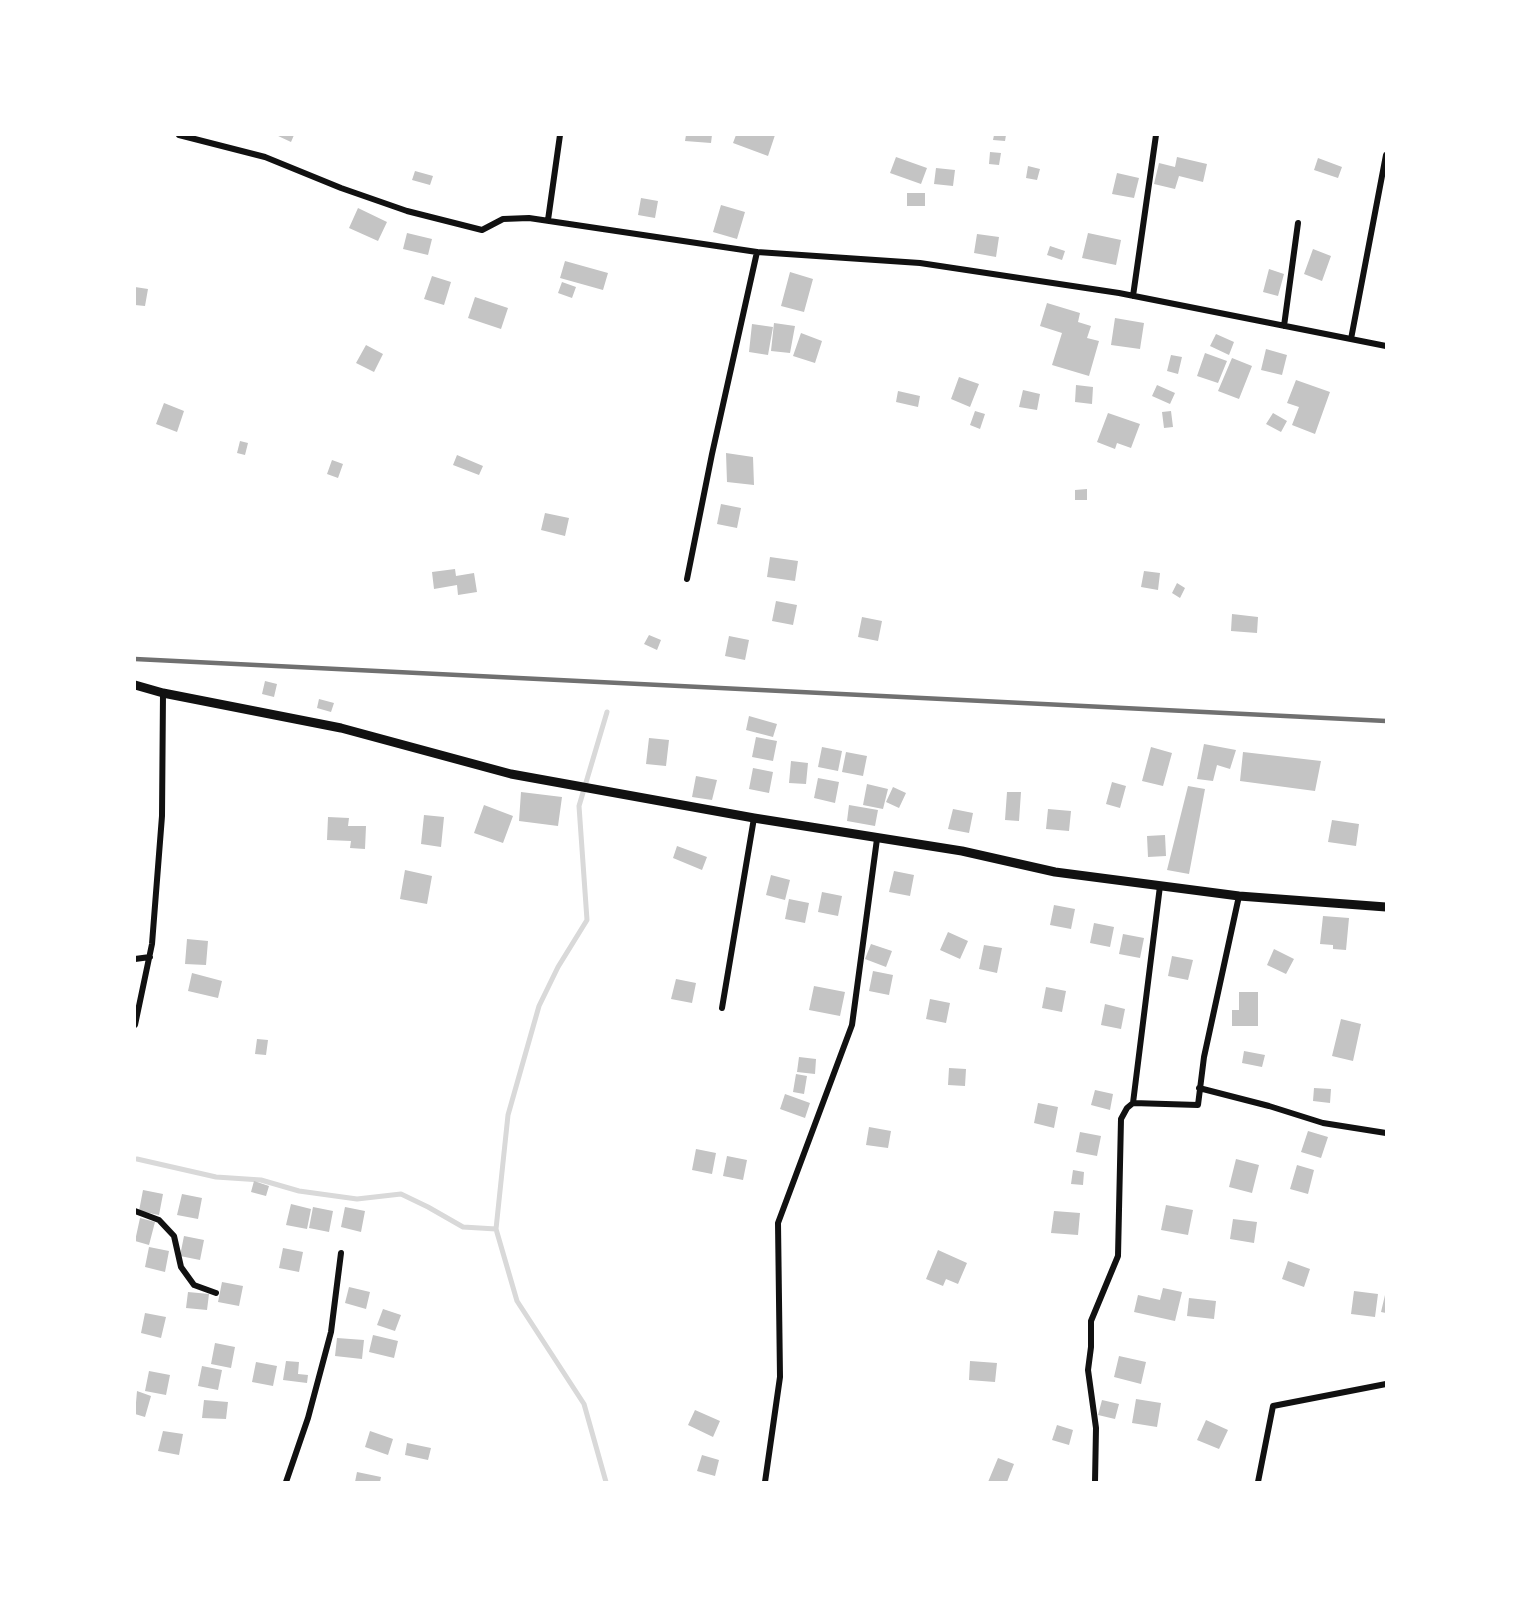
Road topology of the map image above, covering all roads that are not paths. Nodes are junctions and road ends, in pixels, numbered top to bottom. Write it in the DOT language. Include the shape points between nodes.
graph roads {
  1 [pos="179,135"];
  2 [pos="560,135"];
  3 [pos="1156,135"];
  4 [pos="1386,154"];
  5 [pos="548,220"];
  6 [pos="1298,223"];
  7 [pos="758,252"];
  8 [pos="1134,296"];
  9 [pos="1284,326"];
  10 [pos="1351,339"];
  11 [pos="1386,346"];
  12 [pos="687,579"];
  13 [pos="135,685"];
  14 [pos="163,693"];
  15 [pos="754,818"];
  16 [pos="877,839"];
  17 [pos="1160,886"];
  18 [pos="1239,896"];
  19 [pos="1386,907"];
  20 [pos="150,957"];
  21 [pos="135,959"];
  22 [pos="722,1008"];
  23 [pos="135,1025"];
  24 [pos="1199,1088"];
  25 [pos="1133,1103"];
  26 [pos="1386,1133"];
  27 [pos="135,1210"];
  28 [pos="341,1252"];
  29 [pos="216,1293"];
  30 [pos="1386,1384"];
  31 [pos="286,1482"];
  32 [pos="765,1482"];
  33 [pos="1095,1482"];
  34 [pos="1258,1482"];
  1 -- 5 [label="street" via="265,157 407,211 482,230 503,219"];
  2 -- 5 [label="street"];
  3 -- 8 [label="street"];
  4 -- 10 [label="street"];
  5 -- 7 [label="street"];
  6 -- 9 [label="street"];
  7 -- 8 [label="street" via="920,263"];
  7 -- 12 [label="street"];
  8 -- 9 [label="street"];
  9 -- 10 [label="street"];
  10 -- 11 [label="street"];
  13 -- 14 [label="main road"];
  14 -- 15 [label="main road" via="341,728 511,774"];
  14 -- 20 [label="street" via="162,816"];
  15 -- 16 [label="main road"];
  15 -- 22 [label="street"];
  16 -- 17 [label="main road" via="962,851 1055,872"];
  16 -- 32 [label="street" via="852,1025 778,1223 780,1377"];
  17 -- 18 [label="main road"];
  17 -- 25 [label="street"];
  18 -- 19 [label="main road"];
  18 -- 24 [label="street"];
  20 -- 21 [label="street"];
  20 -- 23 [label="street"];
  24 -- 25 [label="street" via="1198,1105"];
  24 -- 26 [label="street" via="1323,1123"];
  25 -- 33 [label="street" via="1120,1124 1118,1257 1091,1321 1088,1370 1096,1428"];
  27 -- 29 [label="street" via="159,1220 174,1236 181,1267 194,1285"];
  28 -- 31 [label="street" via="331,1332"];
  30 -- 34 [label="street" via="1273,1406"];
}
